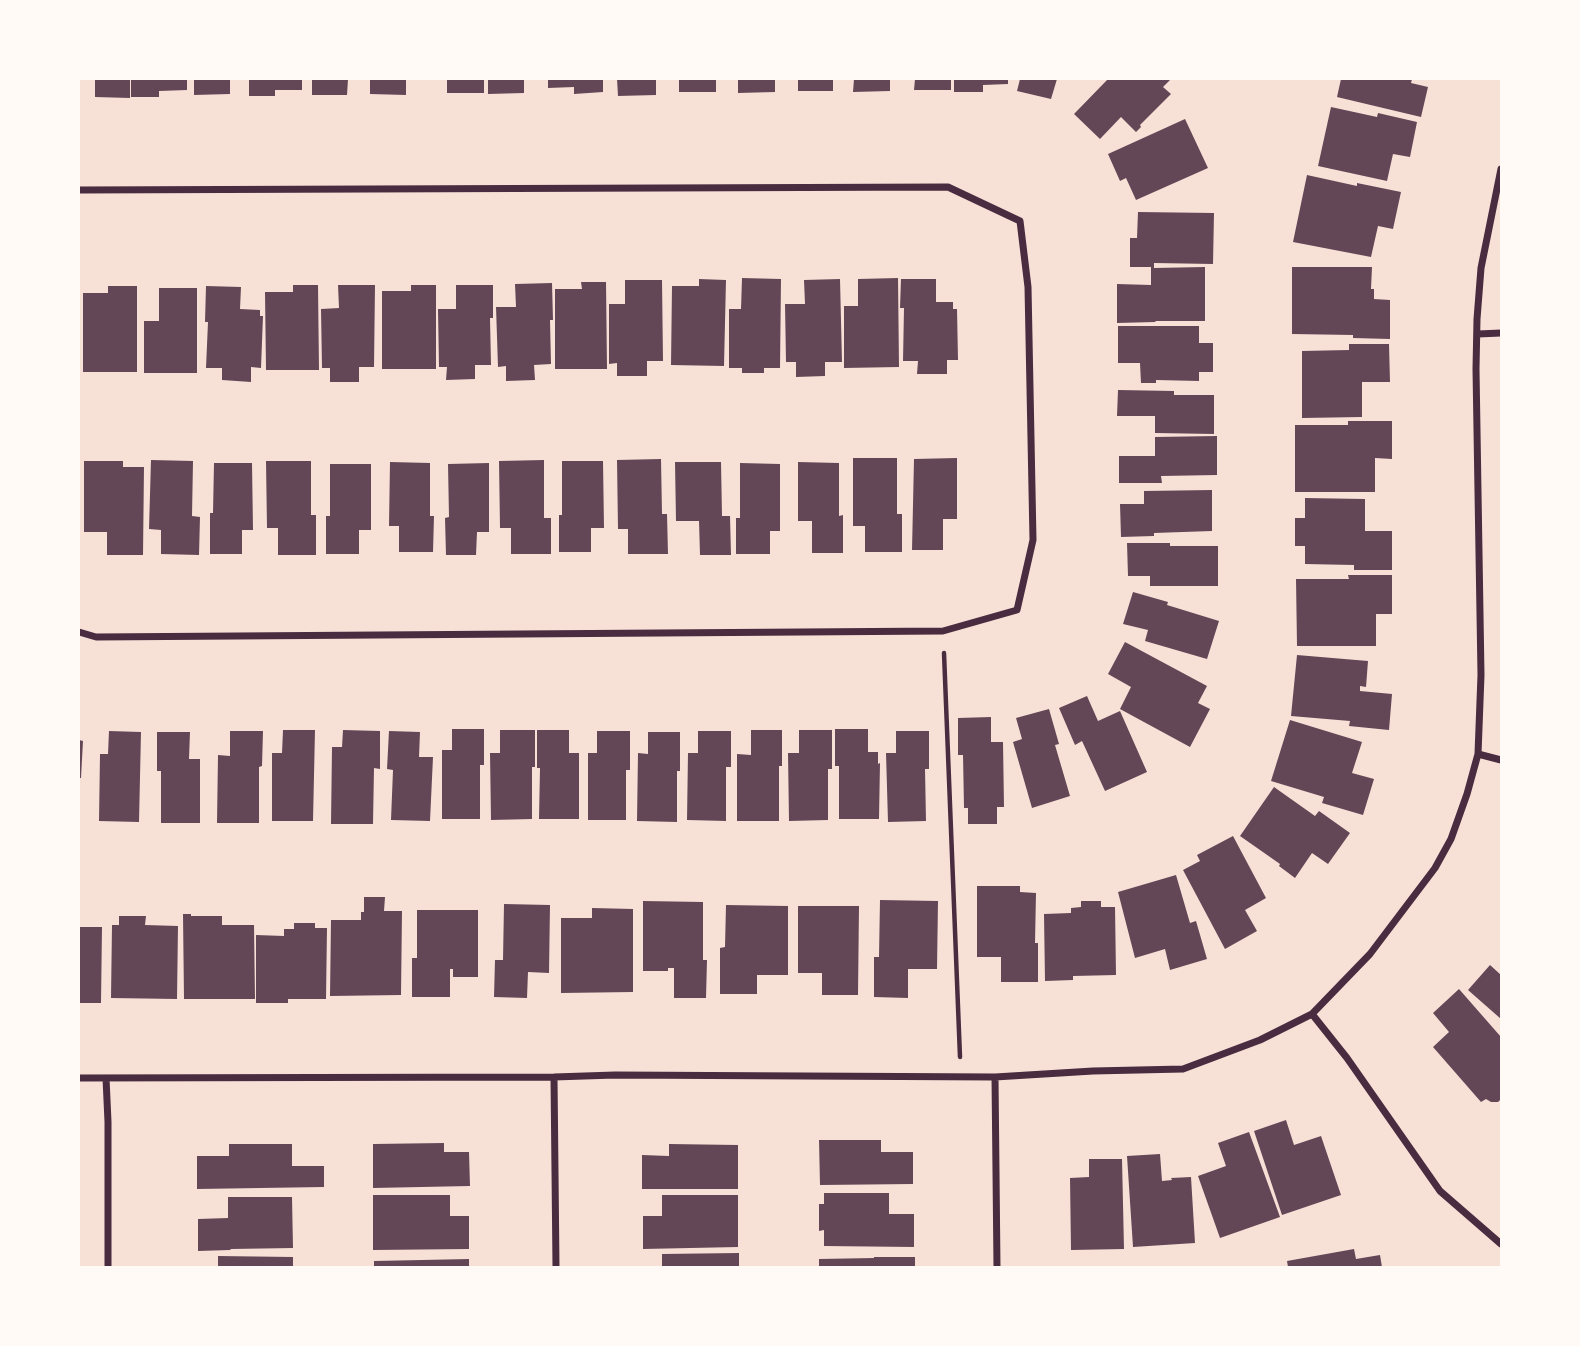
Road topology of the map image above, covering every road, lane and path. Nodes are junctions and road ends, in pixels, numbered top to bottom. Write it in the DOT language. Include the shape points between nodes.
graph roads {
  1 [pos="1501,169"];
  2 [pos="79,190"];
  3 [pos="1501,333"];
  4 [pos="1478,334"];
  5 [pos="943,631"];
  6 [pos="79,632"];
  7 [pos="1478,754"];
  8 [pos="1501,760"];
  9 [pos="1312,1014"];
  10 [pos="554,1077"];
  11 [pos="960,1077"];
  12 [pos="995,1077"];
  13 [pos="79,1078"];
  14 [pos="106,1078"];
  15 [pos="1501,1244"];
  16 [pos="108,1267"];
  17 [pos="556,1267"];
  18 [pos="997,1267"];
  1 -- 4 [label="street" via="1482,268"];
  2 -- 5 [label="street" via="947,187 1020,221 1028,287 1033,540 1017,610"];
  3 -- 4 [label="street"];
  4 -- 7 [label="street"];
  5 -- 6 [label="street" via="96,637"];
  5 -- 11 [label="path"];
  7 -- 8 [label="street"];
  7 -- 9 [label="street" via="1451,839 1435,868 1370,954"];
  9 -- 12 [label="street" via="1260,1040 1183,1069"];
  9 -- 15 [label="street" via="1440,1191"];
  10 -- 11 [label="street"];
  10 -- 14 [label="street"];
  10 -- 17 [label="street"];
  11 -- 12 [label="street"];
  12 -- 18 [label="street"];
  13 -- 14 [label="street"];
  14 -- 16 [label="street"];
}
